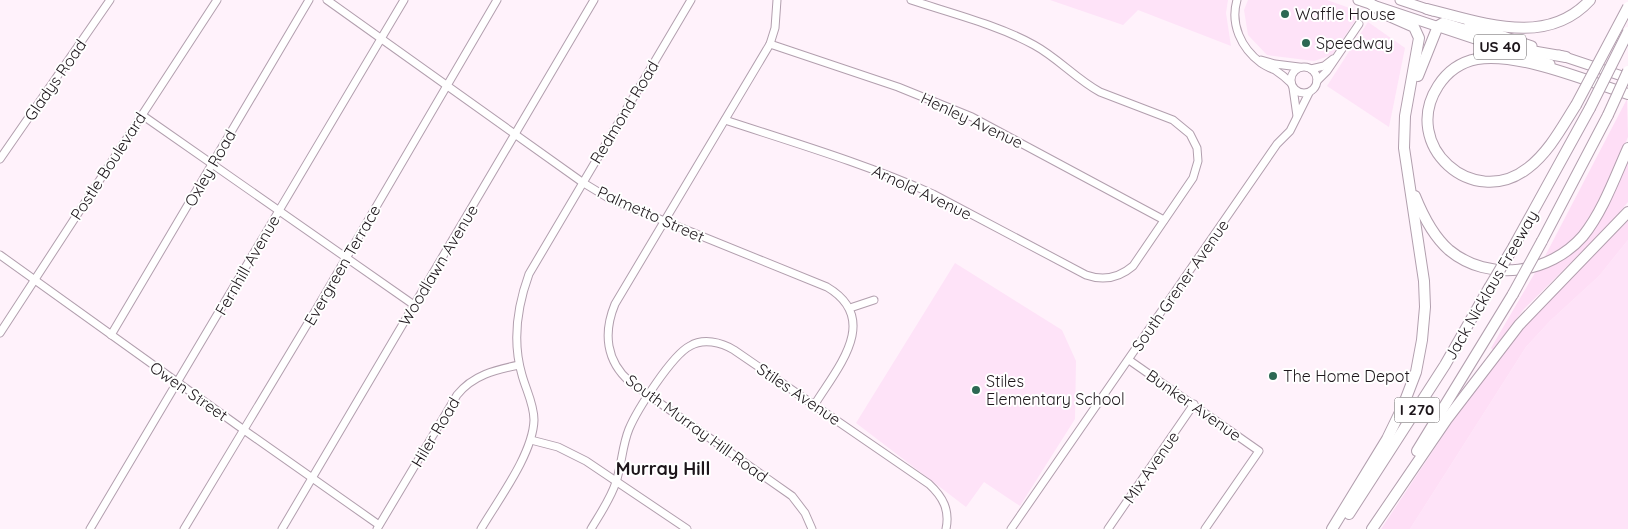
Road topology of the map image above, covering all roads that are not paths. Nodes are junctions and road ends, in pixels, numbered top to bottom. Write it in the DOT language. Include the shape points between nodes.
graph roads {
  1 [pos="110,0"];
  2 [pos="217,0"];
  3 [pos="309,0"];
  4 [pos="327,0"];
  5 [pos="404,0"];
  6 [pos="497,0"];
  7 [pos="594,0"];
  8 [pos="691,0"];
  9 [pos="777,0"];
  10 [pos="911,0"];
  11 [pos="1237,0"];
  12 [pos="1358,0"];
  13 [pos="1400,0"];
  14 [pos="1590,0"];
  15 [pos="1371,4"];
  16 [pos="1628,7"];
  17 [pos="1427,9"];
  18 [pos="1360,24"];
  19 [pos="1438,26"];
  20 [pos="1628,32"];
  21 [pos="381,39"];
  22 [pos="770,44"];
  23 [pos="1339,53"];
  24 [pos="1252,55"];
  25 [pos="1566,58"];
  26 [pos="1301,68"];
  27 [pos="1311,69"];
  28 [pos="1628,71"];
  29 [pos="1628,78"];
  30 [pos="1317,80"];
  31 [pos="1292,85"];
  32 [pos="447,86"];
  33 [pos="1628,90"];
  34 [pos="1309,92"];
  35 [pos="1628,94"];
  36 [pos="1409,96"];
  37 [pos="142,115"];
  38 [pos="1297,117"];
  39 [pos="725,120"];
  40 [pos="515,134"];
  41 [pos="1628,148"];
  42 [pos="0,159"];
  43 [pos="212,164"];
  44 [pos="1409,181"];
  45 [pos="582,182"];
  46 [pos="278,211"];
  47 [pos="1628,212"];
  48 [pos="1164,220"];
  49 [pos="664,222"];
  50 [pos="0,255"];
  51 [pos="346,256"];
  52 [pos="35,280"];
  53 [pos="874,300"];
  54 [pos="414,305"];
  55 [pos="850,308"];
  56 [pos="0,333"];
  57 [pos="111,335"];
  58 [pos="1129,360"];
  59 [pos="519,366"];
  60 [pos="176,382"];
  61 [pos="648,396"];
  62 [pos="815,404"];
  63 [pos="1194,404"];
  64 [pos="244,430"];
  65 [pos="531,440"];
  66 [pos="312,478"];
  67 [pos="616,481"];
  68 [pos="378,527"];
  69 [pos="90,529"];
  70 [pos="184,529"];
  71 [pos="282,529"];
  72 [pos="481,529"];
  73 [pos="591,529"];
  74 [pos="687,529"];
  75 [pos="812,529"];
  76 [pos="946,529"];
  77 [pos="1011,529"];
  78 [pos="1108,529"];
  79 [pos="1205,529"];
  80 [pos="1332,529"];
  81 [pos="1339,529"];
  82 [pos="1371,529"];
  1 -- 42 [label="street, Gladys Road"];
  2 -- 37 [label="street, Postle Boulevard"];
  3 -- 43 [label="street, Oxley Road"];
  4 -- 21 [label="street, Palmetto Street"];
  5 -- 21 [label="street, Fernhill Avenue"];
  6 -- 32 [label="street, Evergreen Terrace"];
  7 -- 40 [label="street, Woodlawn Avenue"];
  8 -- 45 [label="street, Redmond Road"];
  9 -- 22 [label="street, South Murray Hill Road"];
  10 -- 48 [label="street" via="1024,39 1047,52 1090,87 1173,120 1188,131 1197,148 1198,161 1193,178"];
  11 -- 24 [label="street" via="1235,25 1238,36"];
  12 -- 15 [label="main road, US 40"];
  13 -- 17 [label="main road, US 40"];
  14 -- 17 [label="highway" via="1564,20 1536,28 1501,26"];
  15 -- 19 [label="main road, US 40"];
  15 -- 36 [label="highway" via="1409,24 1418,33 1419,44"];
  16 -- 35 [label="highway, bridge" via="1576,105 1552,143 1528,168 1503,180 1478,181 1458,173 1442,160 1428,132 1428,110 1441,81 1459,66 1477,59 1523,61"];
  17 -- 25 [label="main road, US 40"];
  18 -- 23 [label="street"];
  19 -- 25 [label="highway" via="1443,23 1452,25"];
  19 -- 33 [label="main road, US 40"];
  19 -- 36 [label="highway"];
  20 -- 81 [label="highway, Jack Nicklaus Freeway / I 270, bridge" via="1590,108 1445,365"];
  21 -- 32 [label="street, Palmetto Street"];
  21 -- 46 [label="street, Fernhill Avenue"];
  22 -- 39 [label="street, South Murray Hill Road"];
  22 -- 48 [label="street, Henley Avenue" via="972,116"];
  23 -- 27 [label="street" via="1324,66"];
  23 -- 30 [label="street"];
  24 -- 26 [label="street" via="1275,64"];
  24 -- 31 [label="street"];
  25 -- 29 [label="main road, US 40"];
  26 -- 27 [label="street"];
  26 -- 31 [label="street" via="1292,74"];
  27 -- 30 [label="street"];
  28 -- 82 [label="highway, Jack Nicklaus Freeway / I 270, bridge" via="1542,241"];
  30 -- 34 [label="street"];
  31 -- 34 [label="street" via="1299,92"];
  31 -- 38 [label="street"];
  32 -- 40 [label="street, Palmetto Street"];
  32 -- 51 [label="street, Evergreen Terrace"];
  34 -- 38 [label="street, South Grener Avenue"];
  36 -- 44 [label="highway" via="1404,148"];
  37 -- 43 [label="street"];
  37 -- 52 [label="street, Postle Boulevard"];
  38 -- 58 [label="street, South Grener Avenue"];
  39 -- 48 [label="street, Arnold Avenue" via="881,171 933,194 1081,273 1099,278 1123,274 1133,266"];
  39 -- 49 [label="street, South Murray Hill Road"];
  40 -- 45 [label="street, Palmetto Street"];
  40 -- 54 [label="street, Woodlawn Avenue"];
  41 -- 44 [label="highway" via="1601,208 1584,235 1561,255 1532,268 1512,272 1481,266 1450,250 1426,220"];
  43 -- 46 [label="street"];
  43 -- 57 [label="street, Oxley Road"];
  44 -- 80 [label="highway" via="1425,307 1416,372 1387,439"];
  45 -- 49 [label="street, Palmetto Street" via="619,204"];
  45 -- 59 [label="street, Redmond Road" via="538,257 525,286 517,325"];
  46 -- 51 [label="street"];
  46 -- 60 [label="street, Fernhill Avenue"];
  47 -- 82 [label="highway" via="1519,324 1447,419"];
  49 -- 55 [label="street, Palmetto Street" via="827,287 843,298"];
  49 -- 61 [label="street, South Murray Hill Road" via="615,304 608,335 615,365"];
  50 -- 52 [label="street, Owen Street"];
  51 -- 54 [label="street"];
  51 -- 64 [label="street, Evergreen Terrace"];
  52 -- 56 [label="street, Postle Boulevard"];
  52 -- 57 [label="street, Owen Street"];
  53 -- 55 [label="street"];
  54 -- 66 [label="street, Woodlawn Avenue"];
  55 -- 62 [label="street" via="852,339"];
  57 -- 60 [label="street, Owen Street"];
  58 -- 63 [label="street, Bunker Avenue"];
  58 -- 77 [label="street, South Grener Avenue"];
  59 -- 65 [label="street, Redmond Road" via="532,406"];
  59 -- 68 [label="street, Hiler Road" via="496,370 474,379 457,395"];
  60 -- 64 [label="street, Owen Street"];
  60 -- 69 [label="street, Fernhill Avenue"];
  61 -- 62 [label="street, Stiles Avenue" via="684,350 707,342 726,345"];
  61 -- 67 [label="street, Stiles Avenue" via="629,430"];
  61 -- 75 [label="street, South Murray Hill Road" via="792,496"];
  62 -- 76 [label="street, Stiles Avenue" via="937,491 947,510"];
  63 -- 78 [label="street, Mix Avenue"];
  63 -- 79 [label="street, Bunker Avenue" via="1259,451"];
  64 -- 66 [label="street, Owen Street"];
  64 -- 70 [label="street, Evergreen Terrace"];
  65 -- 67 [label="street" via="572,453"];
  65 -- 72 [label="street, Redmond Road"];
  66 -- 68 [label="street, Owen Street"];
  66 -- 71 [label="street, Woodlawn Avenue"];
  67 -- 73 [label="street, Stiles Avenue"];
  67 -- 74 [label="street"];
}
